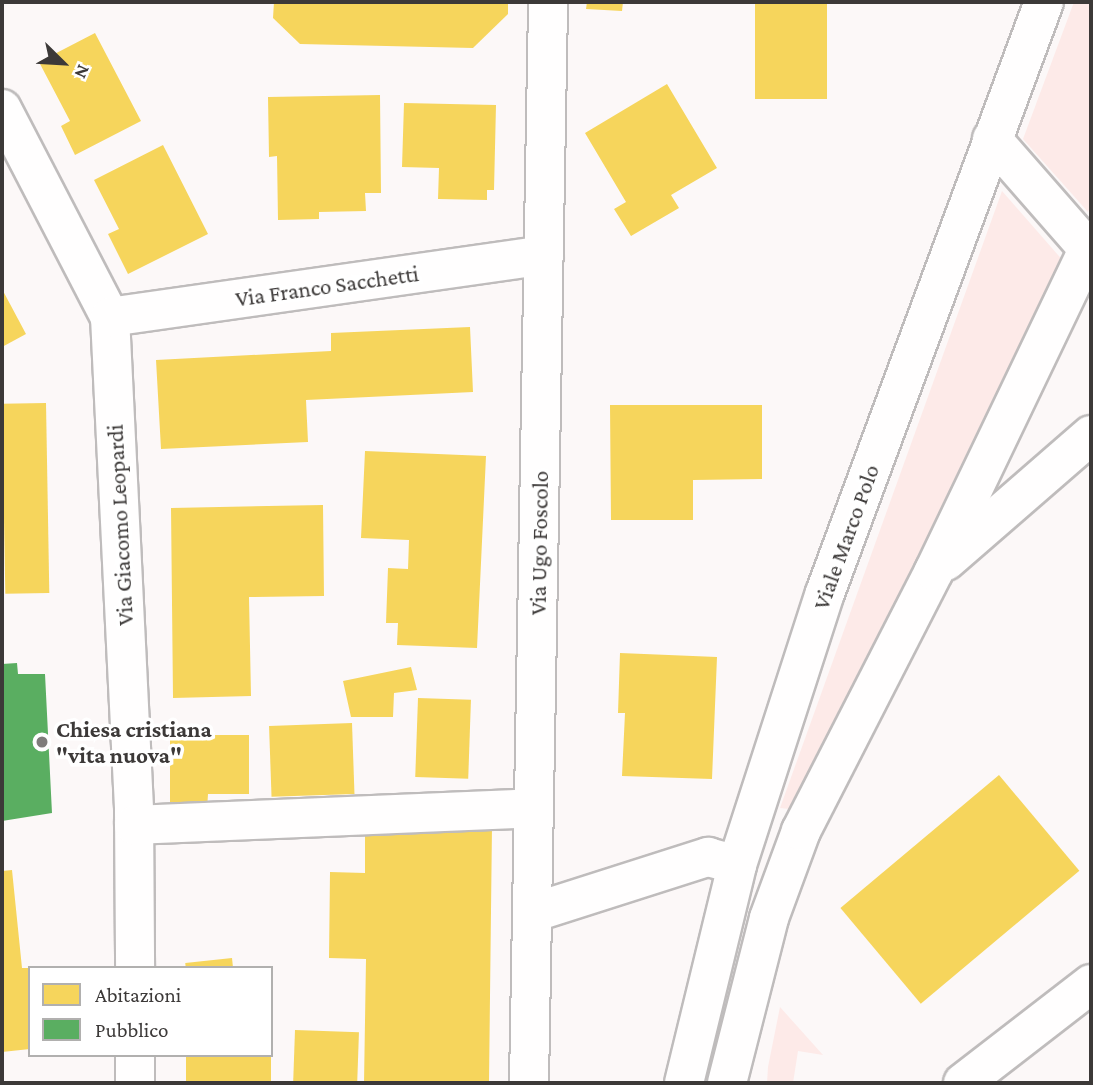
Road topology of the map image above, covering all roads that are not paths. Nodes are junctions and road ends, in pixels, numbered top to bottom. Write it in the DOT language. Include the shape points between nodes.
graph roads {
  1 [pos="548,2"];
  2 [pos="1044,2"];
  3 [pos="2,109"];
  4 [pos="992,139"];
  5 [pos="1090,248"];
  6 [pos="544,255"];
  7 [pos="110,317"];
  8 [pos="1091,435"];
  9 [pos="934,571"];
  10 [pos="533,808"];
  11 [pos="134,825"];
  12 [pos="737,865"];
  13 [pos="532,913"];
  14 [pos="135,966"];
  15 [pos="1091,984"];
  16 [pos="135,1057"];
  17 [pos="730,1078"];
  18 [pos="135,1083"];
  19 [pos="529,1083"];
  20 [pos="684,1083"];
  21 [pos="963,1083"];
  1 -- 6 [label="street, Via Ugo Foscolo"];
  2 -- 4 [label="street, Viale Marco Polo"];
  3 -- 7 [label="street, Via Giacomo Leopardi"];
  4 -- 5 [label="street"];
  4 -- 12 [label="street, Viale Marco Polo" via="825,593"];
  5 -- 9 [label="street"];
  6 -- 7 [label="street, Via Franco Sacchetti"];
  6 -- 10 [label="street, Via Ugo Foscolo"];
  7 -- 11 [label="street, Via Giacomo Leopardi"];
  8 -- 9 [label="street"];
  9 -- 17 [label="street" via="801,831 769,918"];
  10 -- 11 [label="street"];
  10 -- 13 [label="street, Via Ugo Foscolo"];
  11 -- 14 [label="street, Via Giacomo Leopardi"];
  12 -- 13 [label="street" via="708,857"];
  12 -- 20 [label="street, Viale Marco Polo"];
  13 -- 19 [label="street, Via Ugo Foscolo"];
  15 -- 21 [label="street"];
  16 -- 18 [label="street"];
}
